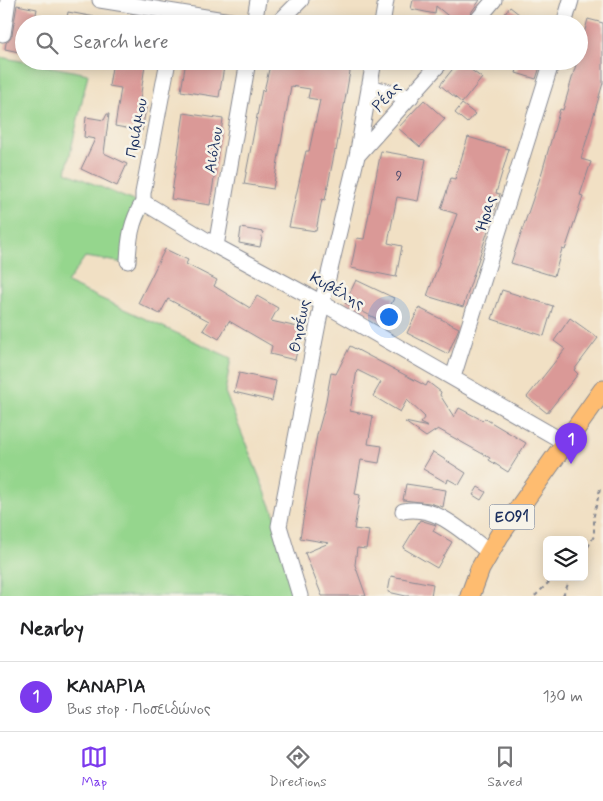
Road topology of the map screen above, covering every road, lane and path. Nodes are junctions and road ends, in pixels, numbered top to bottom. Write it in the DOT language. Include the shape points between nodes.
graph roads {
  1 [pos="8,0"];
  2 [pos="100,0"];
  3 [pos="258,0"];
  4 [pos="300,0"];
  5 [pos="386,0"];
  6 [pos="494,0"];
  7 [pos="571,0"];
  8 [pos="177,12"];
  9 [pos="195,15"];
  10 [pos="256,15"];
  11 [pos="286,15"];
  12 [pos="384,15"];
  13 [pos="482,15"];
  14 [pos="567,15"];
  15 [pos="3,34"];
  16 [pos="166,70"];
  17 [pos="246,70"];
  18 [pos="372,70"];
  19 [pos="434,70"];
  20 [pos="549,70"];
  21 [pos="369,87"];
  22 [pos="411,97"];
  23 [pos="365,112"];
  24 [pos="387,124"];
  25 [pos="357,156"];
  26 [pos="143,202"];
  27 [pos="216,246"];
  28 [pos="128,261"];
  29 [pos="322,303"];
  30 [pos="453,377"];
  31 [pos="603,390"];
  32 [pos="564,442"];
  33 [pos="603,487"];
  34 [pos="403,511"];
  35 [pos="588,547"];
  36 [pos="489,552"];
  37 [pos="552,581"];
  38 [pos="569,581"];
  39 [pos="300,596"];
  40 [pos="470,596"];
  41 [pos="535,596"];
  42 [pos="563,596"];
  1 -- 15 [label="street"];
  2 -- 8 [label="street"];
  3 -- 10 [label="street"];
  4 -- 11 [label="street"];
  5 -- 12 [label="street"];
  6 -- 13 [label="street"];
  7 -- 14 [label="street"];
  8 -- 9 [label="street"];
  16 -- 26 [label="street, Πριάμου"];
  17 -- 27 [label="street, Αιόλου"];
  18 -- 21 [label="street, Θησέως"];
  19 -- 22 [label="street, Ρέας"];
  20 -- 30 [label="street, Ήρας"];
  21 -- 22 [label="street"];
  21 -- 23 [label="street, Θησέως"];
  22 -- 24 [label="street, Ρέας"];
  23 -- 24 [label="street"];
  23 -- 25 [label="street, Θησέως"];
  24 -- 25 [label="street, Ρέας"];
  25 -- 29 [label="street, Θησέως"];
  26 -- 27 [label="street, Κυβέλης"];
  26 -- 28 [label="street, Πριάμου" via="134,217"];
  27 -- 29 [label="street, Κυβέλης"];
  29 -- 30 [label="street, Κυβέλης"];
  29 -- 39 [label="street, Θησέως" via="279,526"];
  30 -- 32 [label="street, Κυβέλης"];
  31 -- 32 [label="main road, ΕΟ91"];
  32 -- 36 [label="main road, ΕΟ91"];
  33 -- 35 [label="path" via="594,515 594,536"];
  34 -- 36 [label="street" via="415,508 428,510"];
  36 -- 40 [label="main road, ΕΟ91"];
  37 -- 41 [label="path"];
  38 -- 42 [label="path"];
}
